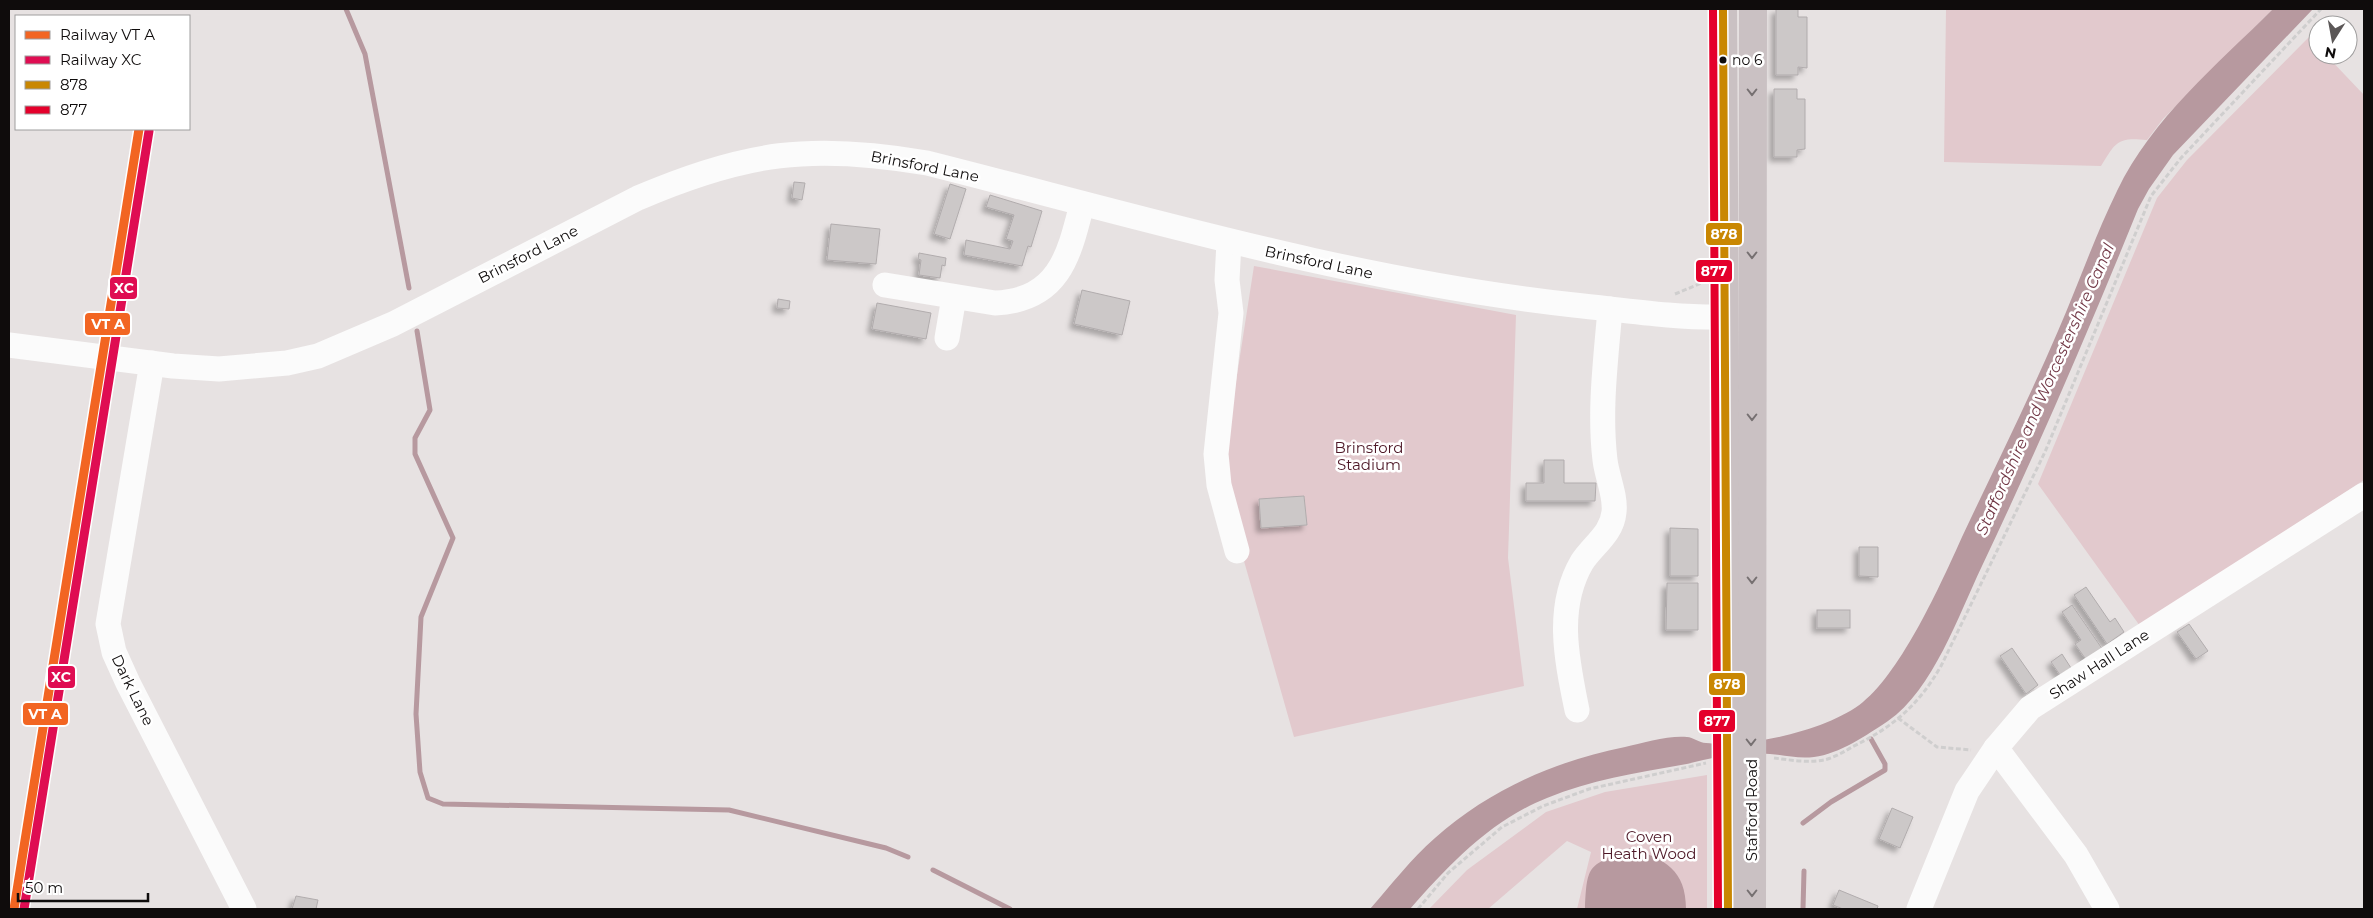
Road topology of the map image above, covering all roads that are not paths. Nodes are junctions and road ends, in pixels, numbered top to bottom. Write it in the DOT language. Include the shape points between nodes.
graph roads {
  1 [pos="1723,9"];
  2 [pos="1752,9"];
  3 [pos="1082,204"];
  4 [pos="1229,242"];
  5 [pos="885,285"];
  6 [pos="954,296"];
  7 [pos="1610,309"];
  8 [pos="1725,317"];
  9 [pos="946,338"];
  10 [pos="9,345"];
  11 [pos="152,363"];
  12 [pos="2364,495"];
  13 [pos="1237,551"];
  14 [pos="1577,710"];
  15 [pos="1739,712"];
  16 [pos="1996,748"];
  17 [pos="1739,768"];
  18 [pos="244,909"];
  19 [pos="1728,909"];
  20 [pos="1752,909"];
  21 [pos="1919,909"];
  22 [pos="2106,909"];
  1 -- 8 [label="highway"];
  2 -- 15 [label="highway, one-way"];
  3 -- 4 [label="street, Brinsford Lane"];
  3 -- 6 [label="street" via="1064,265 1045,286 1012,302 996,303"];
  3 -- 11 [label="street, Brinsford Lane" via="927,163 888,156 802,152 755,158 679,180 638,198 393,324 318,356 255,368 219,369"];
  4 -- 7 [label="street, Brinsford Lane" via="1374,274 1537,301"];
  4 -- 13 [label="street" via="1227,280 1230,313 1216,454 1219,485"];
  5 -- 6 [label="street"];
  6 -- 9 [label="street"];
  7 -- 8 [label="street, Brinsford Lane"];
  7 -- 14 [label="street" via="1604,429 1605,460 1614,511 1612,524 1576,574 1565,614 1564,636"];
  8 -- 15 [label="highway"];
  10 -- 11 [label="street, Brinsford Lane"];
  11 -- 18 [label="street, Dark Lane" via="108,624 114,652 128,683"];
  12 -- 16 [label="street, Shaw Hall Lane" via="2030,708"];
  15 -- 17 [label="highway, Stafford Road"];
  16 -- 21 [label="street, Shaw Hall Lane" via="1967,791"];
  16 -- 22 [label="street" via="2076,855"];
  17 -- 19 [label="highway, Stafford Road"];
  17 -- 20 [label="highway, Stafford Road, one-way"];
}
